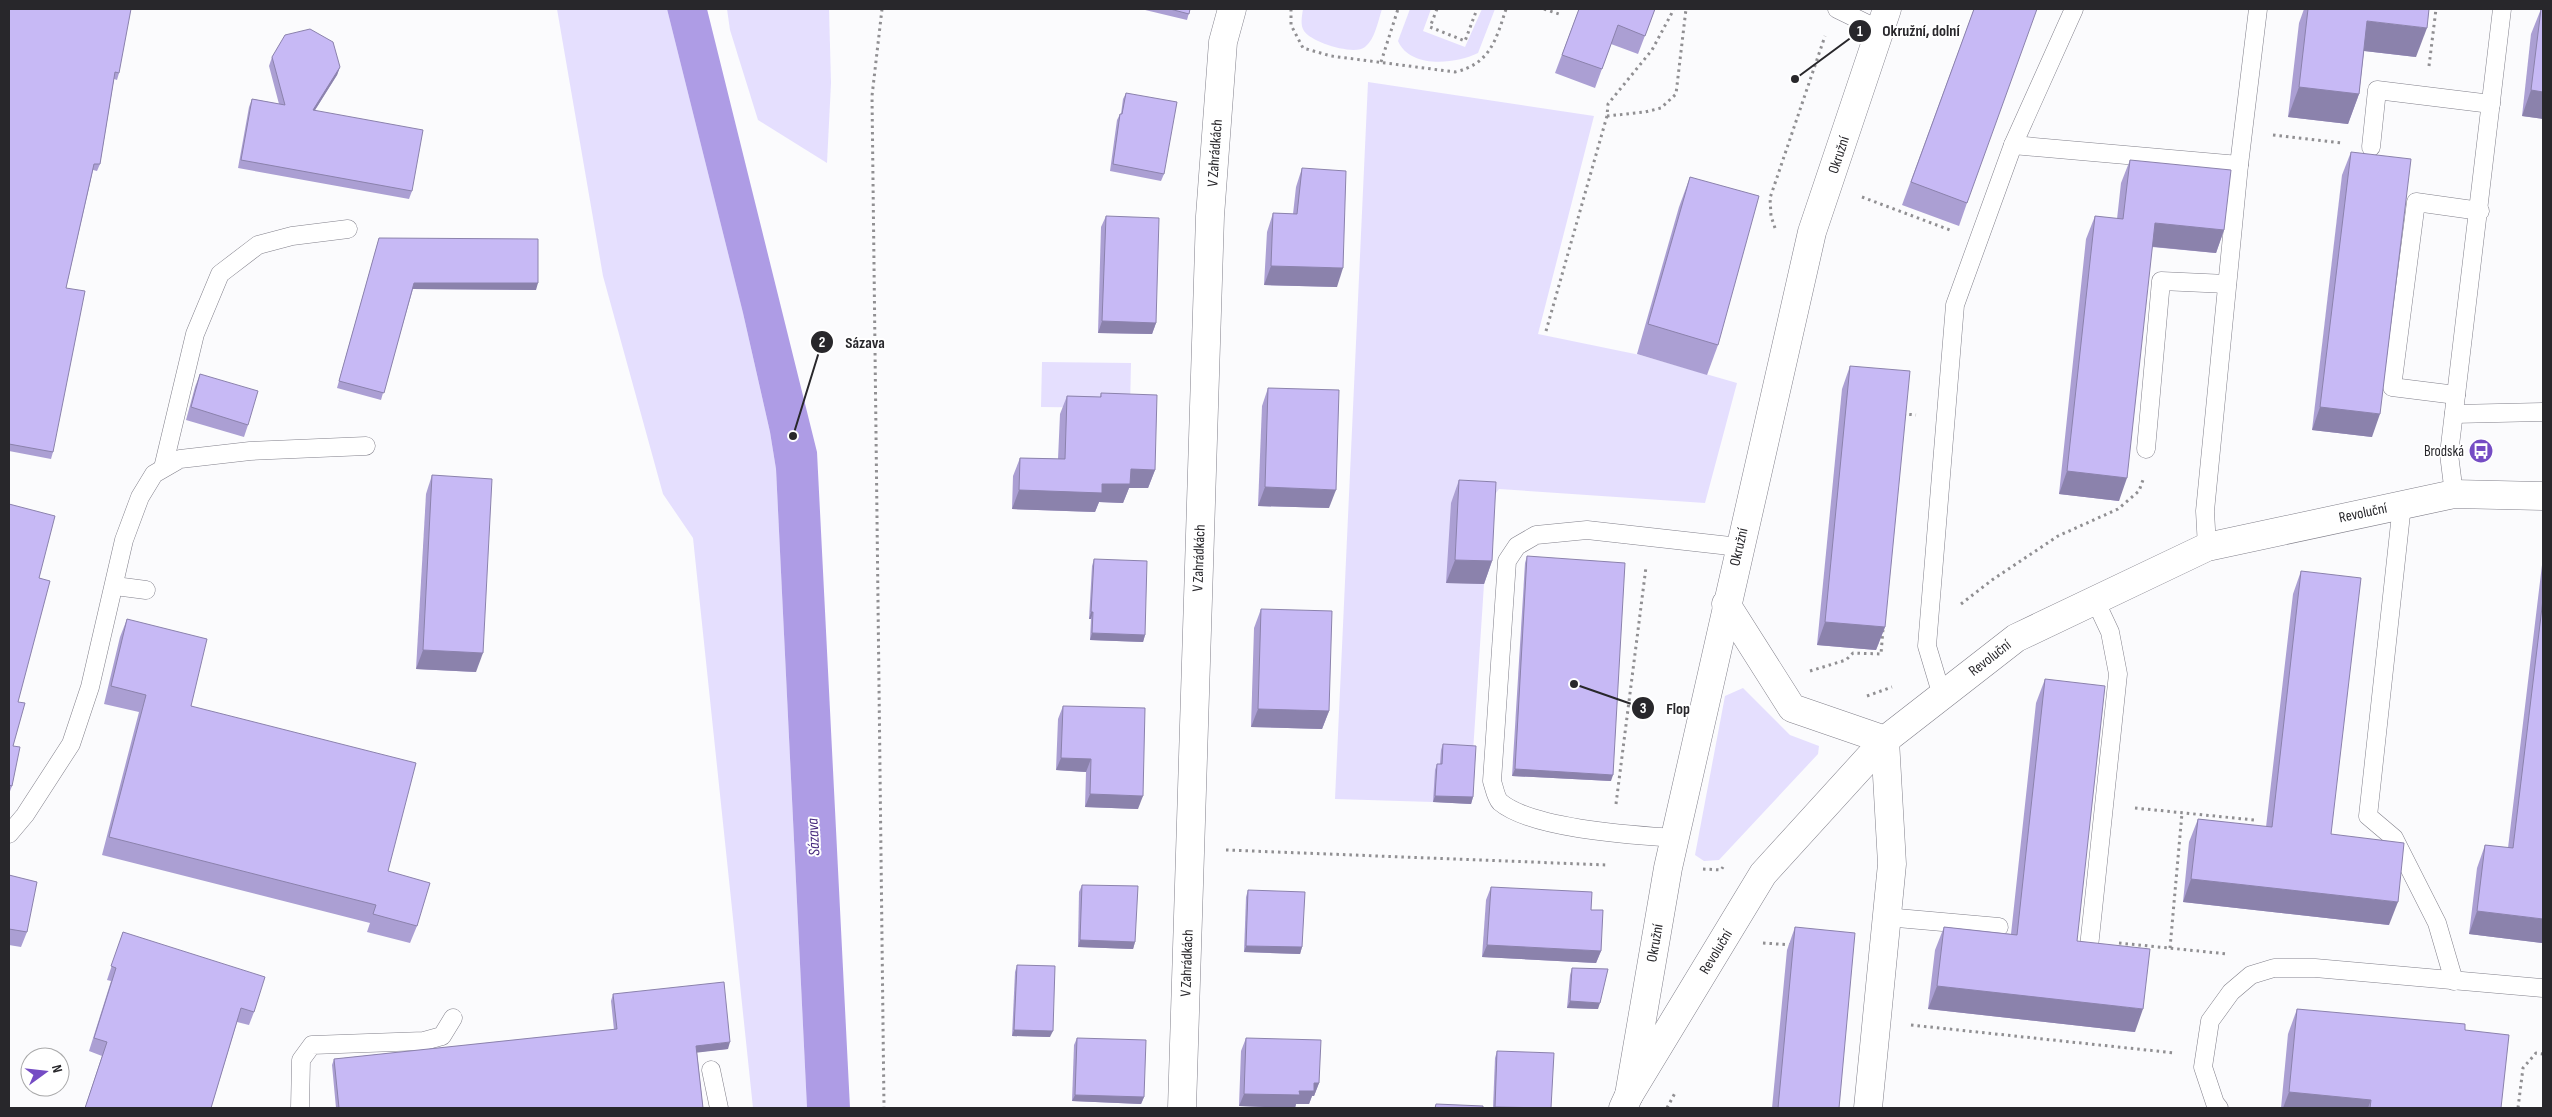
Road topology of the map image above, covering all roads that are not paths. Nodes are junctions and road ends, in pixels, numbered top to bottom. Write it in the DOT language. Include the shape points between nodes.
graph roads {
  1 [pos="1232,9"];
  2 [pos="1837,9"];
  3 [pos="2074,9"];
  4 [pos="2258,9"];
  5 [pos="2502,9"];
  6 [pos="1884,19"];
  7 [pos="2491,104"];
  8 [pos="2013,145"];
  9 [pos="2371,147"];
  10 [pos="2239,165"];
  11 [pos="2480,211"];
  12 [pos="348,229"];
  13 [pos="2227,284"];
  14 [pos="2456,395"];
  15 [pos="2543,412"];
  16 [pos="2454,414"];
  17 [pos="366,446"];
  18 [pos="2146,449"];
  19 [pos="163,468"];
  20 [pos="2454,494"];
  21 [pos="2543,496"];
  22 [pos="2402,505"];
  23 [pos="1739,547"];
  24 [pos="2207,547"];
  25 [pos="115,586"];
  26 [pos="146,590"];
  27 [pos="2095,600"];
  28 [pos="1726,604"];
  29 [pos="1942,696"];
  30 [pos="1885,740"];
  31 [pos="9,834"];
  32 [pos="1675,838"];
  33 [pos="1886,917"];
  34 [pos="1999,927"];
  35 [pos="2090,943"];
  36 [pos="2454,981"];
  37 [pos="2543,988"];
  38 [pos="453,1018"];
  39 [pos="711,1070"];
  40 [pos="1626,1102"];
  41 [pos="300,1108"];
  42 [pos="719,1108"];
  43 [pos="1182,1108"];
  44 [pos="1868,1108"];
  45 [pos="2219,1108"];
  1 -- 43 [label="street, V Zahrádkách" via="1223,42 1210,216"];
  2 -- 6 [label="lane"];
  3 -- 8 [label="lane"];
  4 -- 10 [label="lane"];
  5 -- 7 [label="lane"];
  6 -- 23 [label="street, Okružní" via="1812,232"];
  7 -- 9 [label="lane" via="2378,90"];
  7 -- 11 [label="lane"];
  8 -- 10 [label="lane"];
  8 -- 29 [label="lane" via="1955,305 1929,654"];
  10 -- 13 [label="lane"];
  11 -- 14 [label="lane"];
  11 -- 14 [label="lane" via="2416,202 2392,387"];
  12 -- 19 [label="lane" via="292,236 258,245 220,274 195,334"];
  13 -- 18 [label="lane" via="2161,280"];
  13 -- 24 [label="lane" via="2205,512"];
  14 -- 16 [label="lane"];
  15 -- 16 [label="lane"];
  16 -- 20 [label="lane" via="2449,454"];
  17 -- 19 [label="lane" via="250,451 180,459"];
  19 -- 25 [label="lane" via="154,474 140,496 124,540"];
  20 -- 21 [label="street, Revoluční"];
  20 -- 22 [label="street, Revoluční"];
  22 -- 24 [label="street, Revoluční"];
  22 -- 36 [label="lane" via="2368,816 2394,838 2437,924"];
  23 -- 28 [label="street, Okružní"];
  23 -- 32 [label="lane" via="1587,530 1536,535 1517,546 1508,561 1492,781 1499,801 1522,816 1612,834"];
  24 -- 27 [label="street, Revoluční"];
  25 -- 26 [label="lane"];
  25 -- 31 [label="lane" via="90,687 71,744"];
  27 -- 29 [label="street, Revoluční" via="2016,638"];
  27 -- 35 [label="lane" via="2110,632 2118,674"];
  28 -- 30 [label="street" via="1792,708"];
  28 -- 32 [label="street, Okružní"];
  29 -- 30 [label="street, Revoluční"];
  30 -- 33 [label="street" via="1892,864"];
  30 -- 40 [label="street, Revoluční" via="1763,874"];
  32 -- 40 [label="street, Okružní"];
  33 -- 34 [label="lane"];
  33 -- 44 [label="street"];
  36 -- 37 [label="lane"];
  36 -- 45 [label="lane" via="2315,968 2274,968 2251,975 2231,992 2210,1021 2203,1066"];
  38 -- 41 [label="lane" via="442,1036 424,1041 312,1046 300,1060"];
  39 -- 42 [label="lane"];
}
